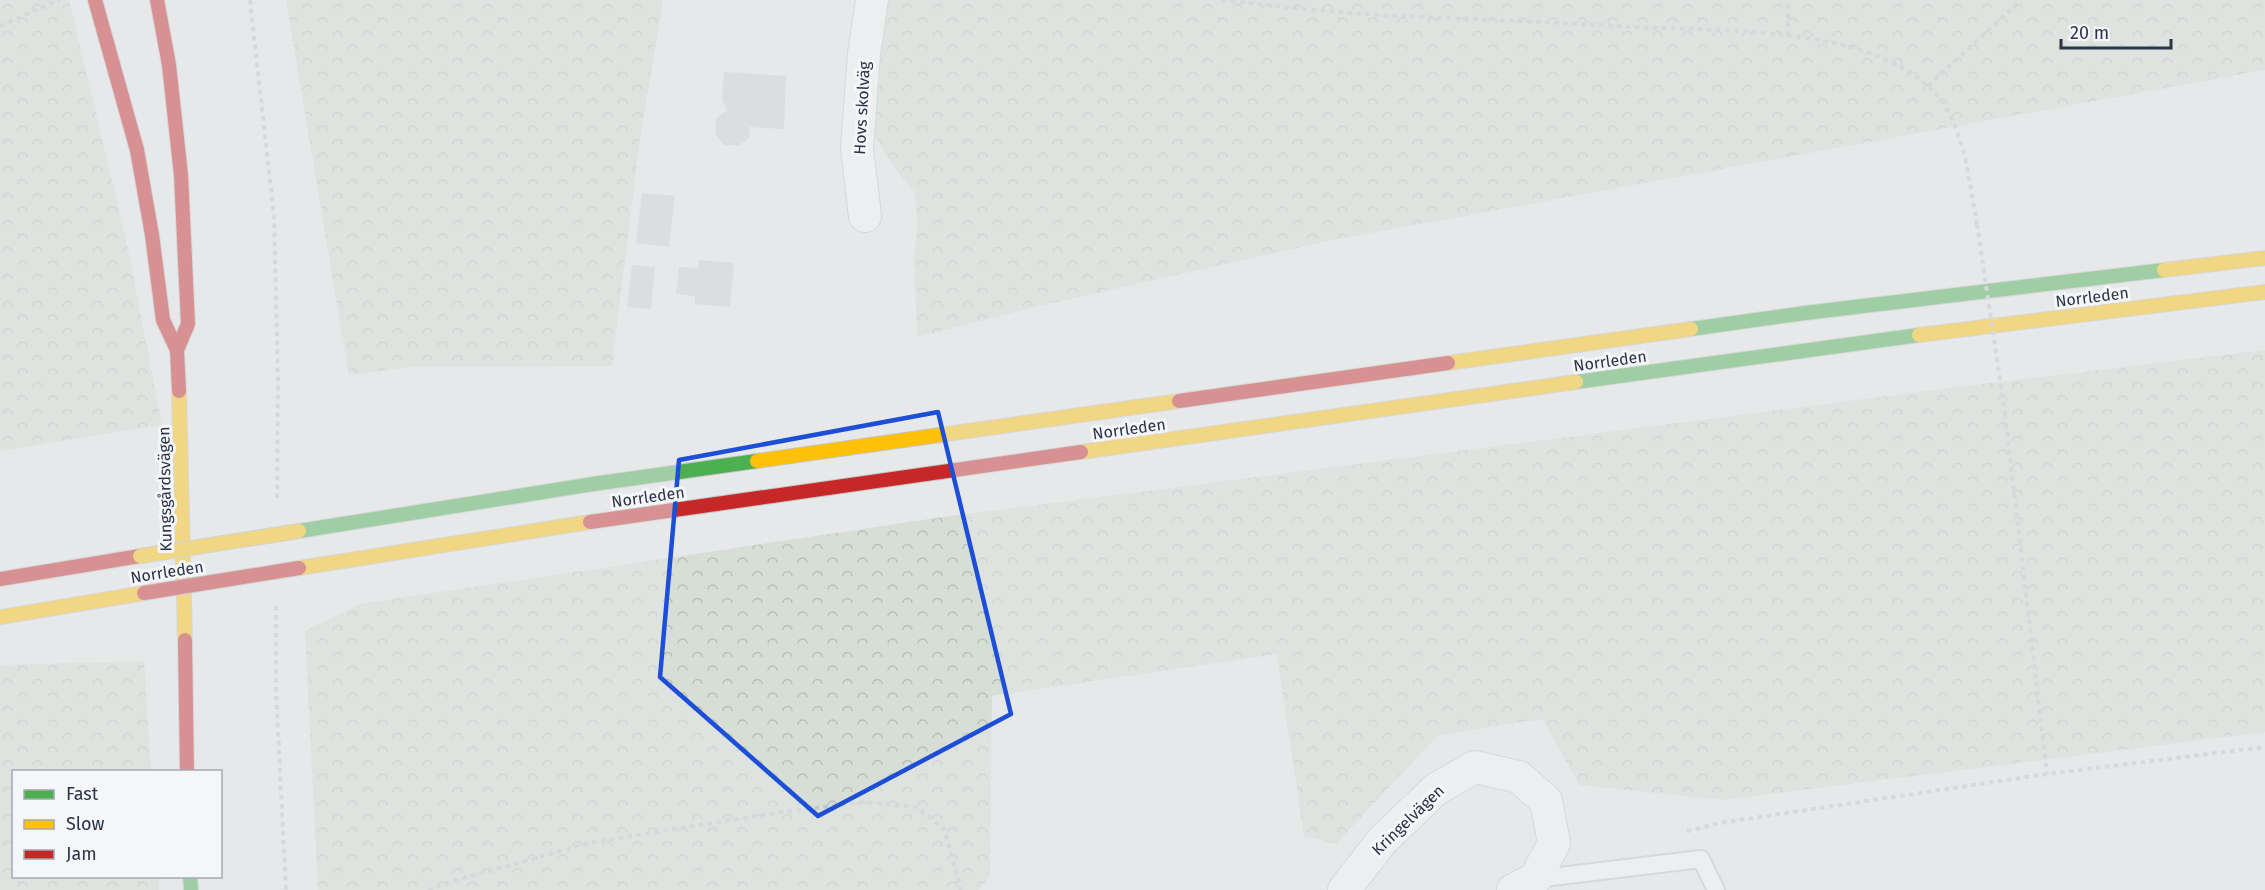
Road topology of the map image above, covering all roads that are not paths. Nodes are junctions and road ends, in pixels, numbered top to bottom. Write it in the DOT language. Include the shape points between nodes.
graph roads {
  1 [pos="95,0"];
  2 [pos="156,0"];
  3 [pos="872,0"];
  4 [pos="865,216"];
  5 [pos="2265,258"];
  6 [pos="2265,292"];
  7 [pos="177,350"];
  8 [pos="0,579"];
  9 [pos="0,616"];
  10 [pos="187,770"];
  11 [pos="1524,884"];
  12 [pos="1344,890"];
  13 [pos="1716,890"];
  1 -- 7 [label="main road, Kungsgårdsvägen" via="137,150 163,320"];
  2 -- 7 [label="main road, Kungsgårdsvägen" via="169,65 182,195 188,324"];
  3 -- 4 [label="street, Hovs skolväg" via="857,148"];
  5 -- 8 [label="main road, Norrleden, bridge" via="1805,313 617,481"];
  6 -- 9 [label="main road, Norrleden, bridge" via="1799,351 600,520"];
  7 -- 10 [label="main road, Kungsgårdsvägen"];
  11 -- 12 [label="street, Kringelvägen" via="1554,843 1546,801 1519,777 1475,767 1436,789 1382,842"];
  11 -- 13 [label="lane" via="1701,859"];
}
